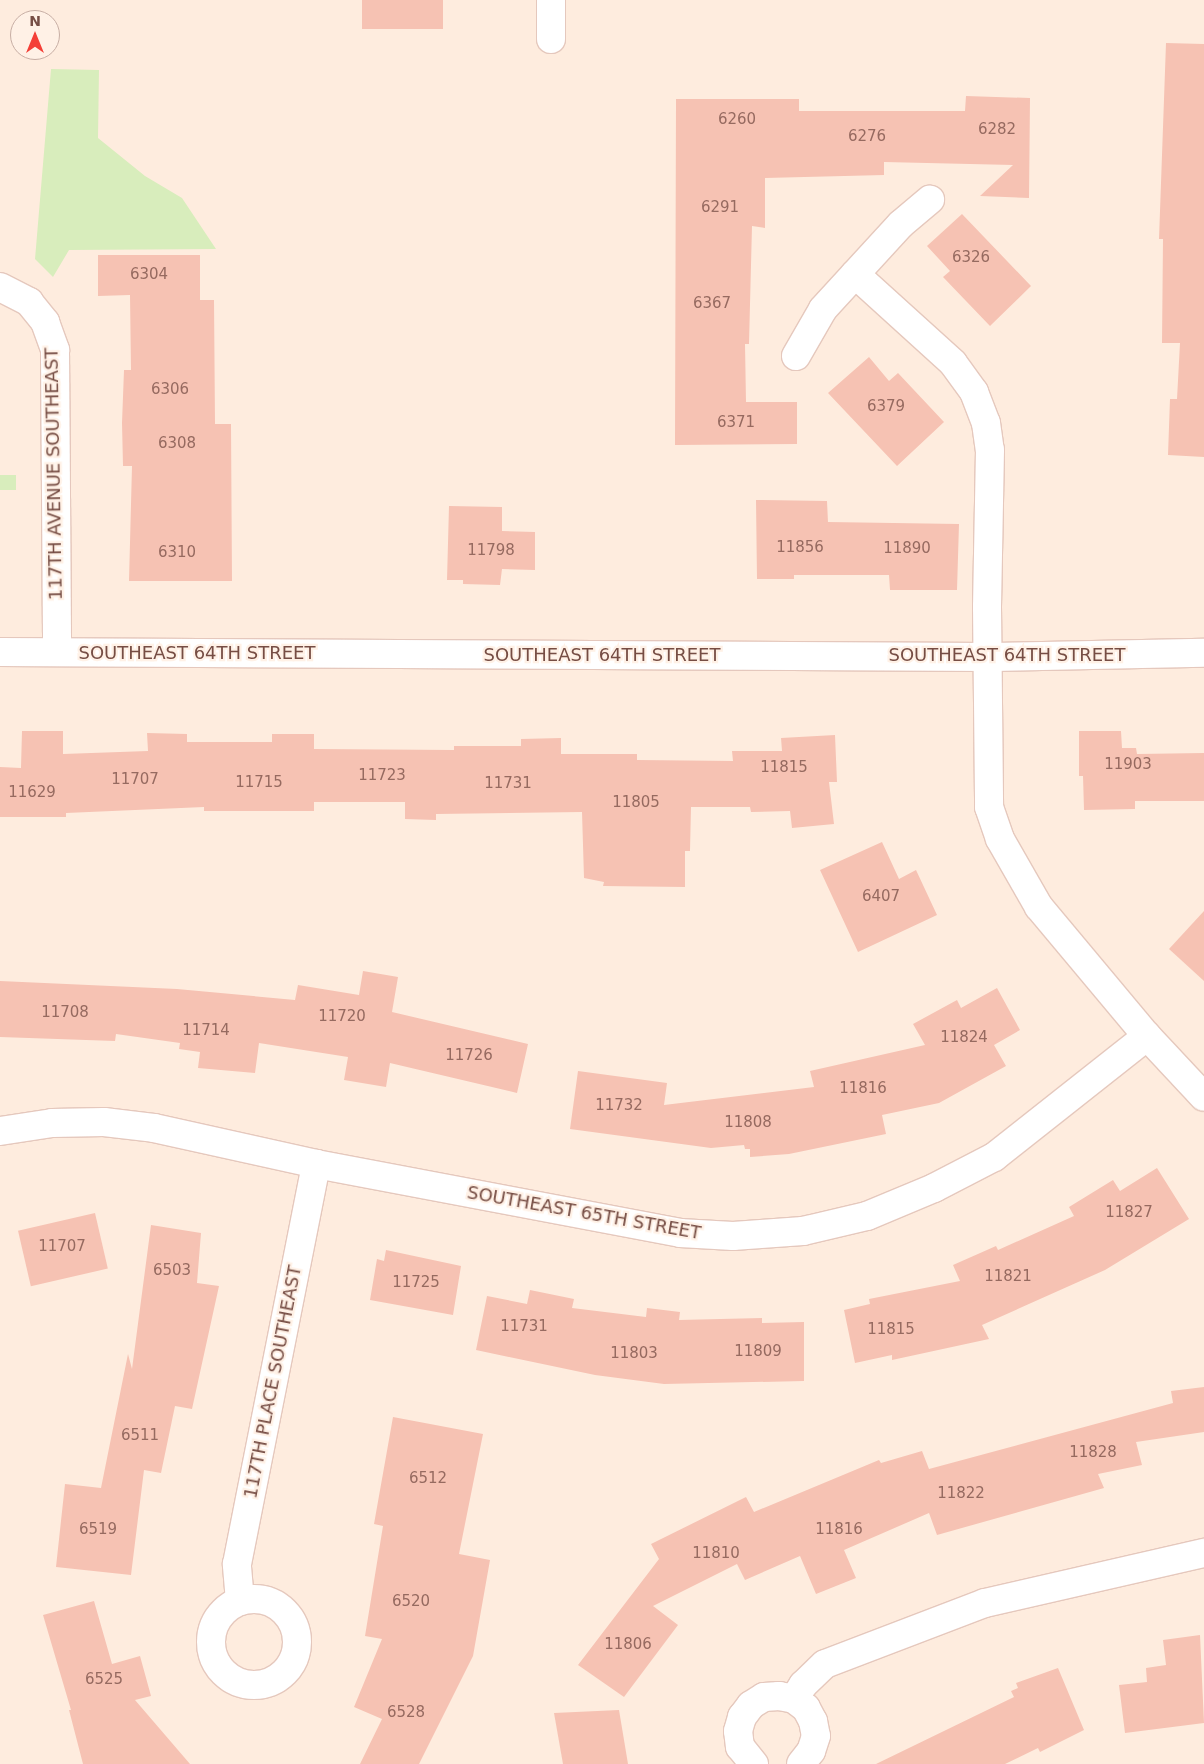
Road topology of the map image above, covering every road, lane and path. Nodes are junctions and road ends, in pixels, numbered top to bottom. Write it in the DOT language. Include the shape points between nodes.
graph roads {
  1 [pos="551,0"];
  2 [pos="551,39"];
  3 [pos="930,200"];
  4 [pos="855,274"];
  5 [pos="0,288"];
  6 [pos="796,356"];
  7 [pos="0,652"];
  8 [pos="57,652"];
  9 [pos="1204,653"];
  10 [pos="988,656"];
  11 [pos="1147,1036"];
  12 [pos="1204,1097"];
  13 [pos="0,1131"];
  14 [pos="316,1164"];
  15 [pos="1204,1553"];
  16 [pos="240,1601"];
  17 [pos="794,1699"];
  18 [pos="754,1764"];
  19 [pos="801,1764"];
  1 -- 2 [label="street"];
  3 -- 4 [label="street" via="901,224"];
  4 -- 6 [label="street" via="822,309"];
  4 -- 10 [label="street" via="953,363 974,392 986,423 990,450"];
  5 -- 8 [label="street, 117TH AVENUE SOUTHEAST" via="29,302 45,322 55,350"];
  7 -- 8 [label="street, SOUTHEAST 64TH STREET"];
  8 -- 10 [label="street, SOUTHEAST 64TH STREET"];
  9 -- 10 [label="street, SOUTHEAST 64TH STREET"];
  10 -- 11 [label="street" via="989,807 1000,839 1039,907"];
  11 -- 12 [label="street"];
  11 -- 14 [label="street, SOUTHEAST 65TH STREET" via="994,1157 934,1188 867,1216 803,1231 733,1236 680,1233"];
  13 -- 14 [label="street, SOUTHEAST 65TH STREET" via="52,1123 104,1122 154,1128"];
  14 -- 16 [label="street, 117TH PLACE SOUTHEAST" via="237,1564"];
  15 -- 17 [label="street" via="985,1603 825,1664 803,1685"];
  17 -- 18 [label="street" via="764,1697 751,1705 742,1717 738,1732 740,1747"];
  17 -- 19 [label="street" via="806,1708 814,1721 816,1736 812,1751"];
}
